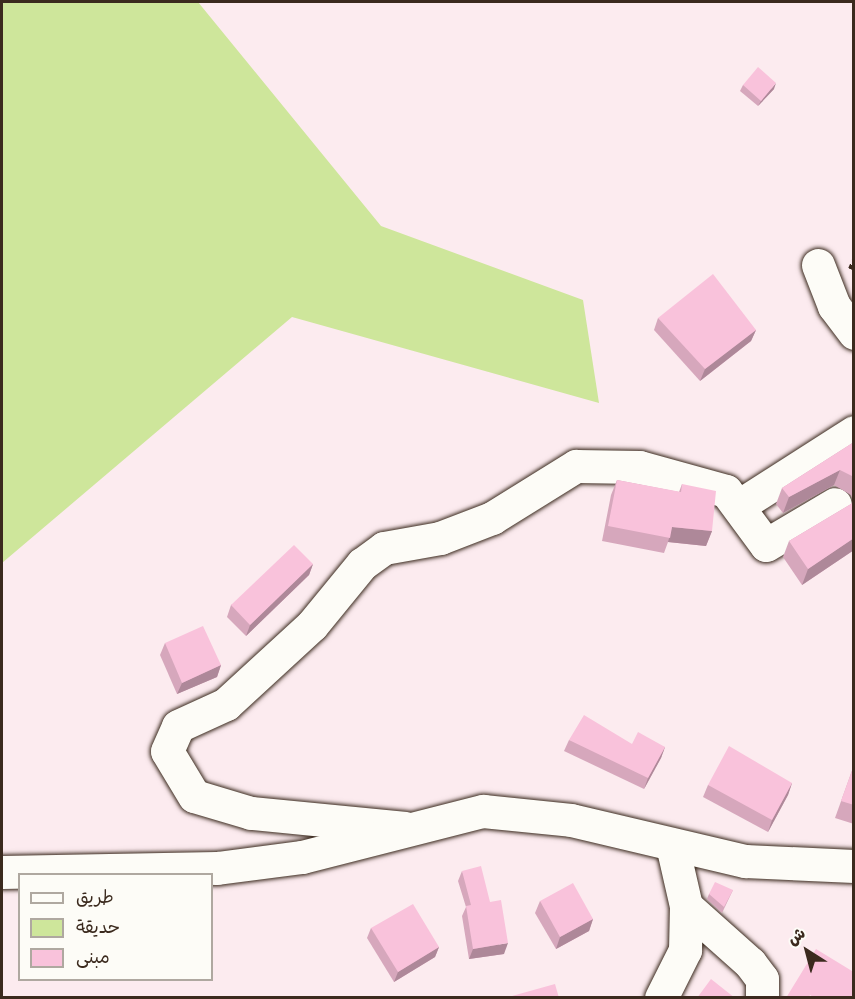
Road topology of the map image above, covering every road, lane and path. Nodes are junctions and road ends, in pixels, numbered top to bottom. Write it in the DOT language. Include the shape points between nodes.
graph roads {
  1 [pos="818,265"];
  2 [pos="854,333"];
  3 [pos="854,432"];
  4 [pos="835,504"];
  5 [pos="740,505"];
  6 [pos="405,828"];
  7 [pos="672,845"];
  8 [pos="854,866"];
  9 [pos="2,872"];
  10 [pos="686,906"];
  11 [pos="661,998"];
  12 [pos="762,998"];
  1 -- 2 [label="main road" via="834,306"];
  3 -- 5 [label="main road"];
  4 -- 5 [label="main road" via="766,545"];
  5 -- 6 [label="main road" via="726,491 639,467 576,466 492,518 440,538 384,548 362,564 312,625 226,704 178,726 167,751 194,796 251,813"];
  6 -- 7 [label="main road" via="483,811 516,811"];
  6 -- 9 [label="main road" via="302,857 217,868"];
  7 -- 8 [label="main road" via="745,861"];
  7 -- 10 [label="main road"];
  10 -- 11 [label="main road" via="685,950"];
  10 -- 12 [label="main road" via="750,963 762,979"];
}
